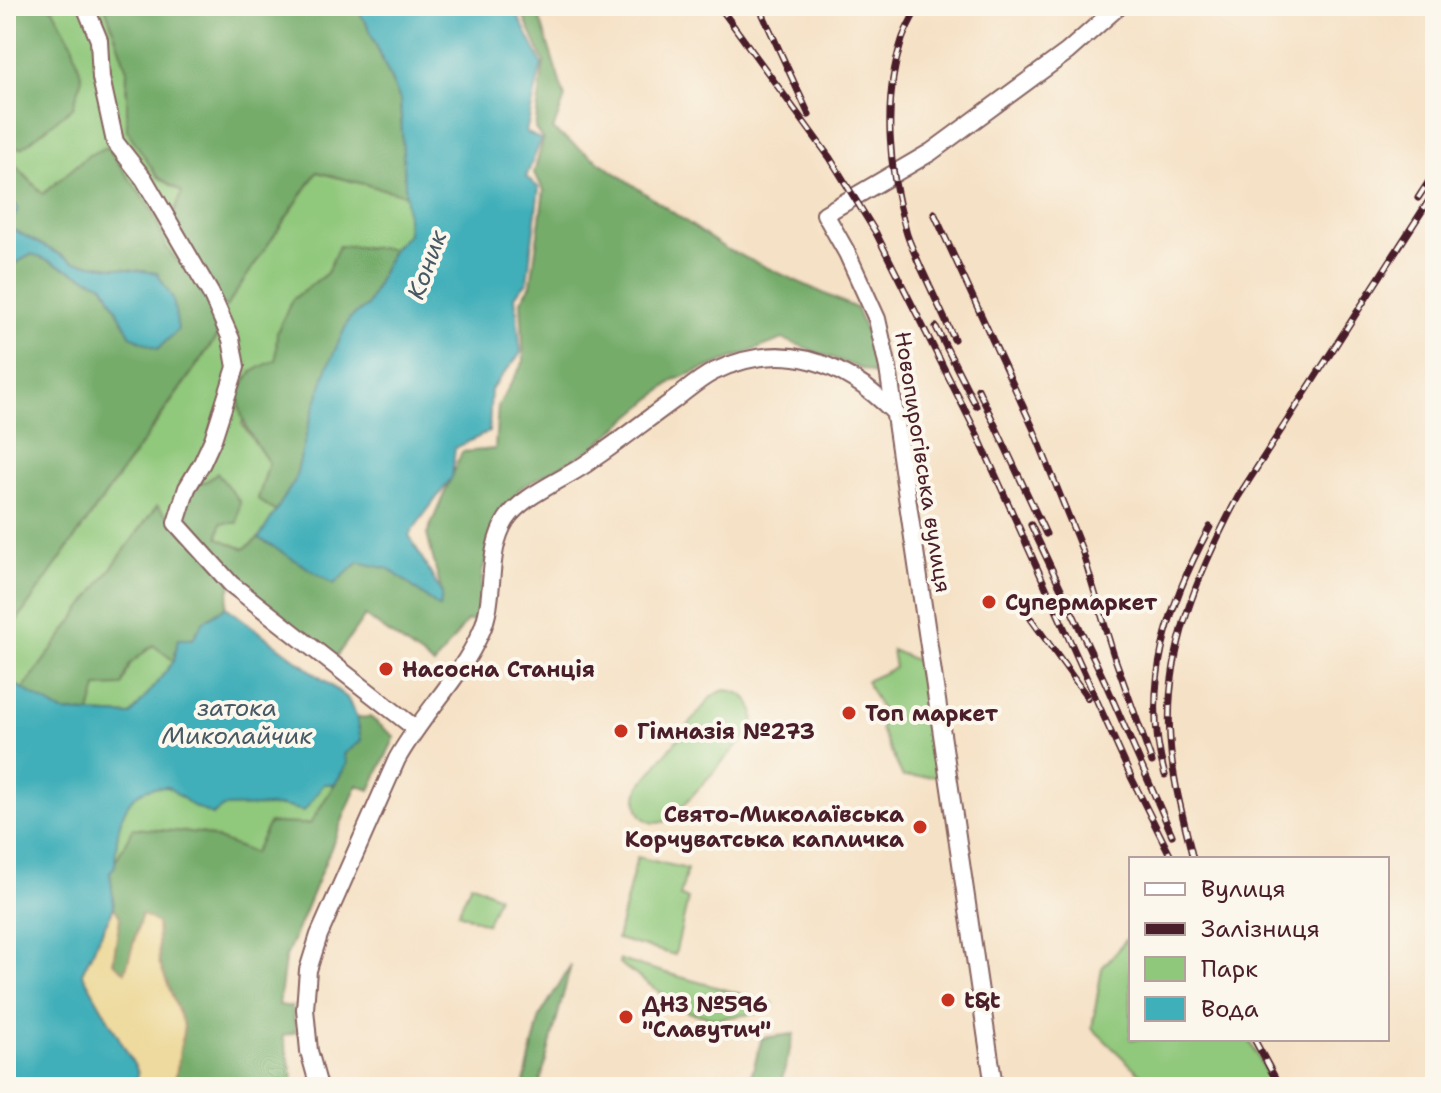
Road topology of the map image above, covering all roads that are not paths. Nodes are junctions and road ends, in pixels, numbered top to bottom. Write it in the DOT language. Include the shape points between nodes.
graph roads {
  1 [pos="85,6"];
  2 [pos="1119,6"];
  3 [pos="895,413"];
  4 [pos="416,729"];
  5 [pos="319,1087"];
  6 [pos="994,1087"];
  1 -- 4 [label="street" via="99,40 115,142 144,179 211,294 231,339 236,367 213,439 187,488 176,523 231,584"];
  2 -- 3 [label="street, Новопирогівська вулиця" via="1067,52 941,145 825,214 877,319"];
  3 -- 4 [label="street" via="826,363 791,355 755,358 710,373 507,518 481,632 453,682"];
  3 -- 6 [label="street, Новопирогівська вулиця"];
  4 -- 5 [label="street" via="353,856 308,970 305,1009"];
}
